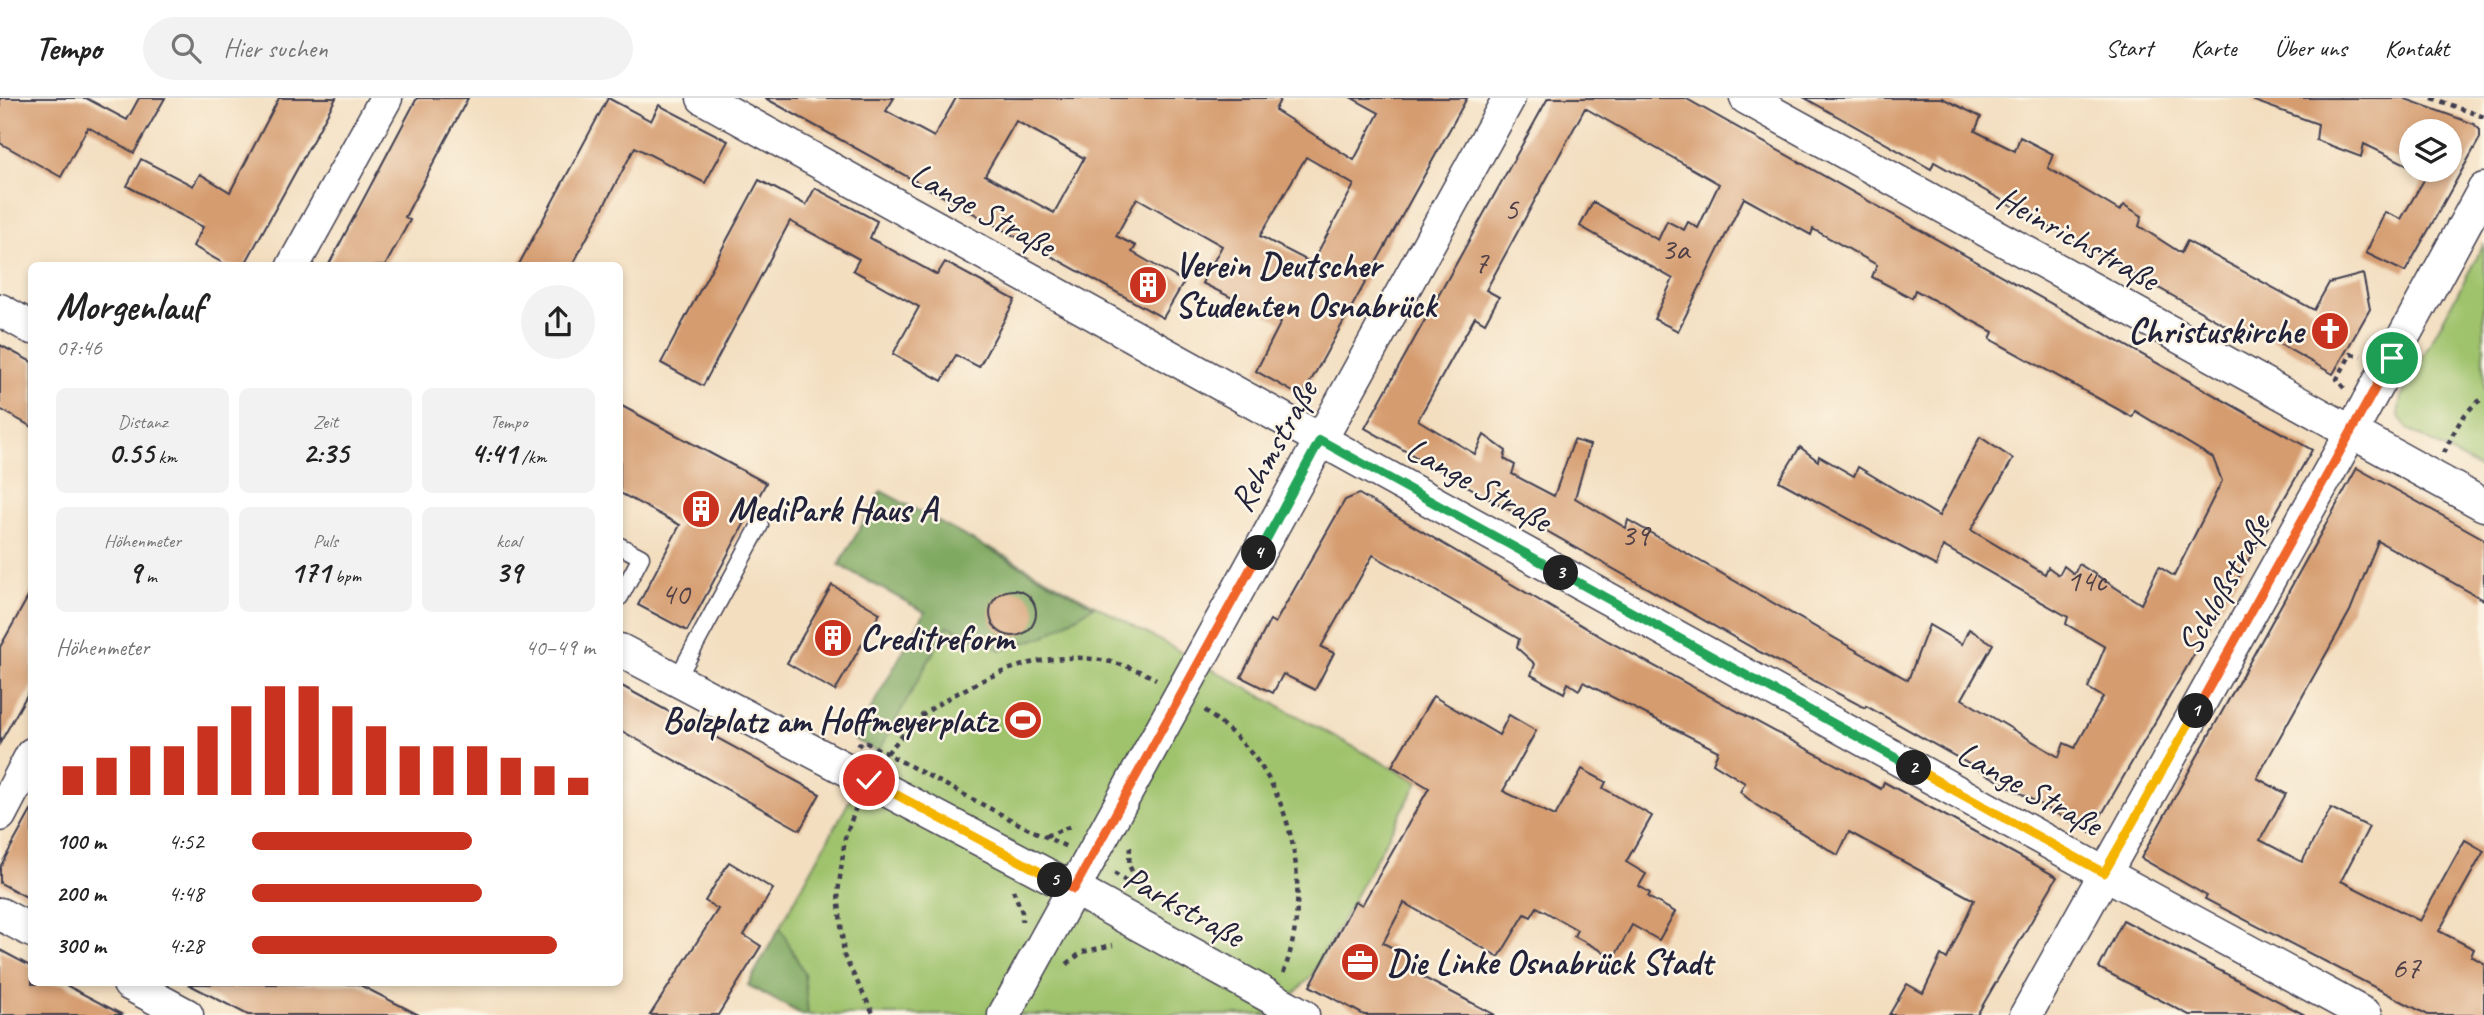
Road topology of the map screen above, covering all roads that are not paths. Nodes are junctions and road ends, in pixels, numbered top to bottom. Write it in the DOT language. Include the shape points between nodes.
graph roads {
  1 [pos="386,98"];
  2 [pos="703,98"];
  3 [pos="1510,98"];
  4 [pos="1746,98"];
  5 [pos="2484,189"];
  6 [pos="295,262"];
  7 [pos="0,310"];
  8 [pos="28,326"];
  9 [pos="2351,433"];
  10 [pos="1320,440"];
  11 [pos="2484,505"];
  12 [pos="760,525"];
  13 [pos="623,548"];
  14 [pos="623,591"];
  15 [pos="623,652"];
  16 [pos="677,679"];
  17 [pos="28,762"];
  18 [pos="0,814"];
  19 [pos="2104,873"];
  20 [pos="1074,889"];
  21 [pos="0,914"];
  22 [pos="28,929"];
  23 [pos="133,986"];
  24 [pos="187,1015"];
  25 [pos="1004,1015"];
  26 [pos="1303,1015"];
  27 [pos="2026,1015"];
  28 [pos="2366,1015"];
  1 -- 6 [label="street"];
  2 -- 10 [label="street, Lange Straße"];
  3 -- 10 [label="street, Rehmstraße"];
  4 -- 9 [label="street, Heinrichstraße"];
  5 -- 9 [label="street, Schloßstraße"];
  7 -- 8 [label="street"];
  9 -- 11 [label="street, Heinrichstraße"];
  9 -- 19 [label="street, Schloßstraße"];
  10 -- 19 [label="street, Lange Straße"];
  10 -- 20 [label="street, Rehmstraße"];
  12 -- 16 [label="lane"];
  13 -- 14 [label="lane" via="641,557"];
  15 -- 16 [label="street, Parkstraße"];
  16 -- 20 [label="street, Parkstraße"];
  17 -- 18 [label="street"];
  19 -- 27 [label="street, Schloßstraße"];
  19 -- 28 [label="street, Lange Straße"];
  20 -- 25 [label="street, Rehmstraße"];
  20 -- 26 [label="street, Parkstraße"];
  21 -- 22 [label="street"];
  23 -- 24 [label="street"];
}
